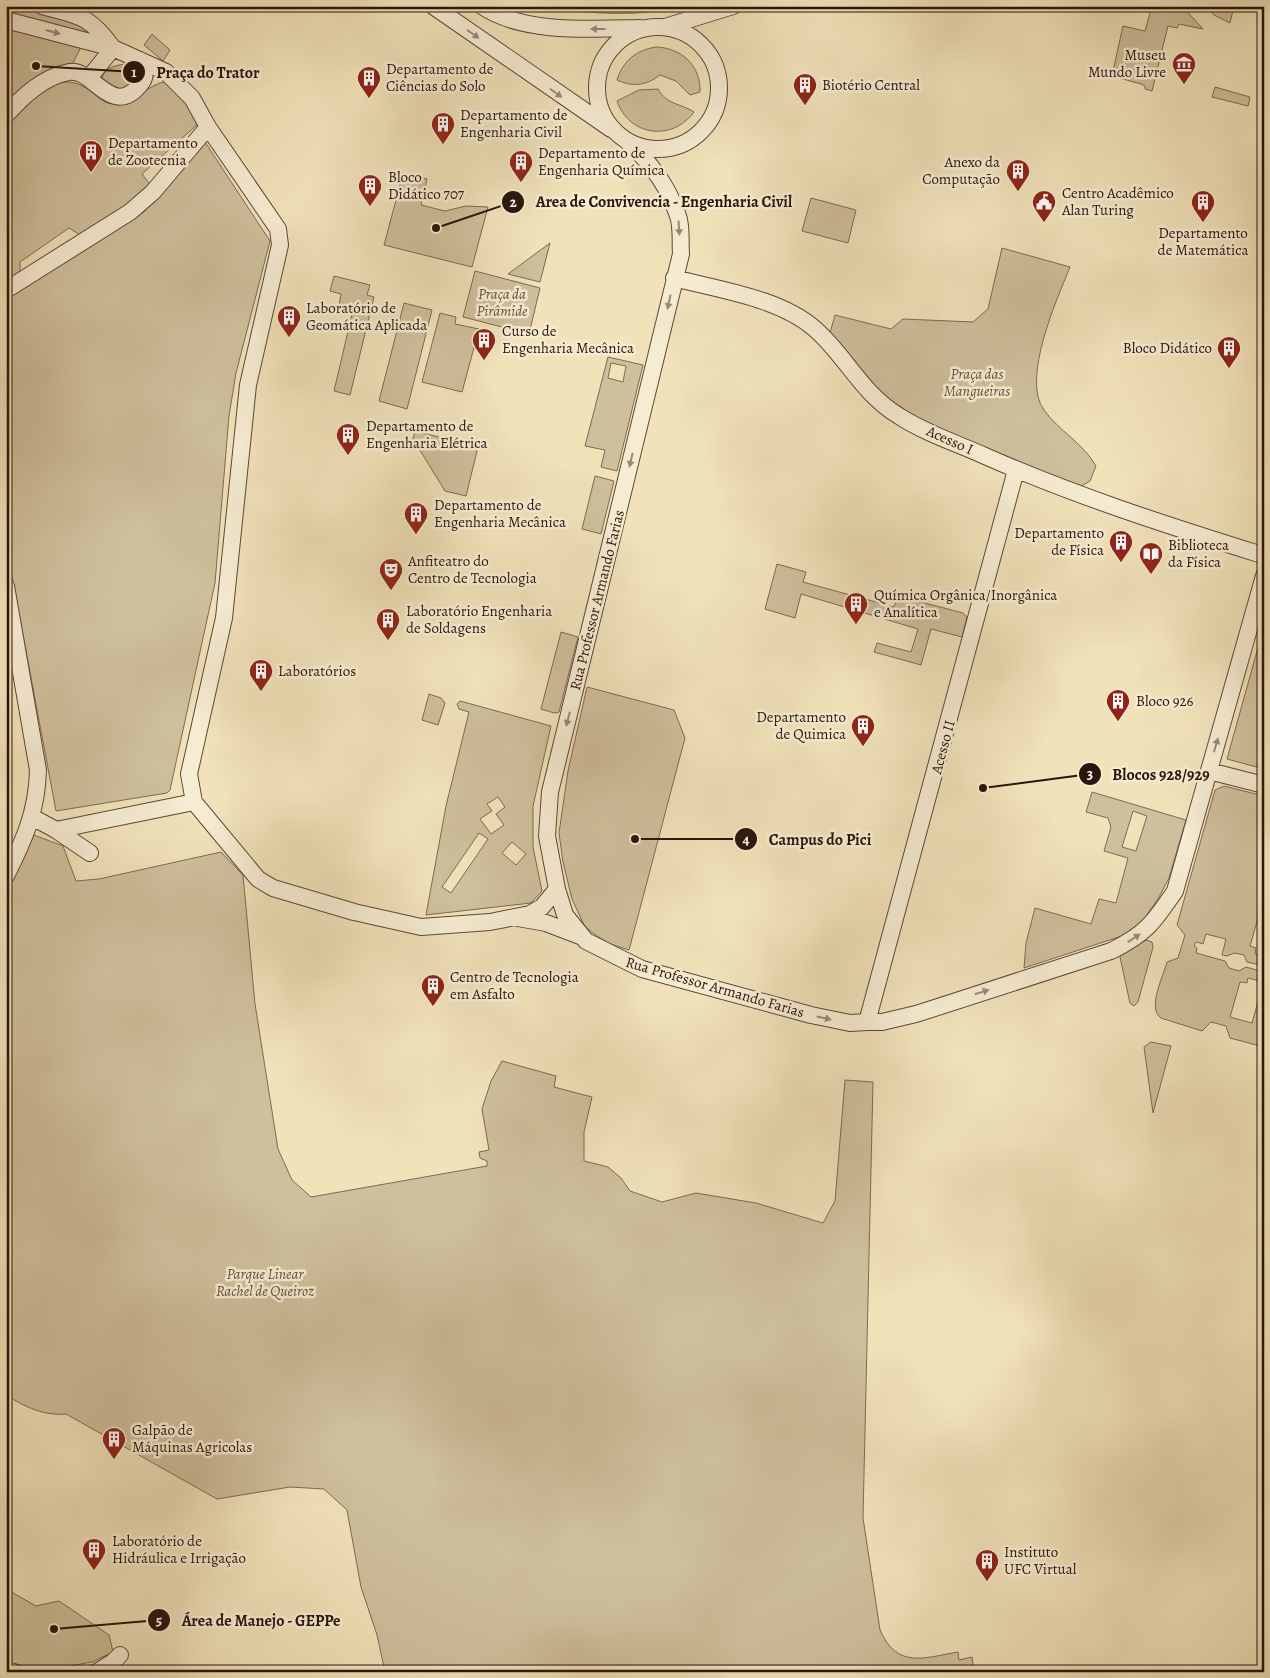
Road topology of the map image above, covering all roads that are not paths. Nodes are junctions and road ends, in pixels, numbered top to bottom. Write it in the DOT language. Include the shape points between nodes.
graph roads {
  1 [pos="42,6"];
  2 [pos="433,6"];
  3 [pos="482,6"];
  4 [pos="733,6"];
  5 [pos="6,20"];
  6 [pos="647,28"];
  7 [pos="665,28"];
  8 [pos="113,48"];
  9 [pos="140,60"];
  10 [pos="90,78"];
  11 [pos="6,116"];
  12 [pos="208,127"];
  13 [pos="612,130"];
  14 [pos="629,143"];
  15 [pos="674,278"];
  16 [pos="6,290"];
  17 [pos="1016,470"];
  18 [pos="1259,554"];
  19 [pos="1264,576"];
  20 [pos="6,586"];
  21 [pos="12,649"];
  22 [pos="1209,771"];
  23 [pos="1264,786"];
  24 [pos="194,802"];
  25 [pos="32,817"];
  26 [pos="56,830"];
  27 [pos="90,853"];
  28 [pos="6,876"];
  29 [pos="557,889"];
  30 [pos="514,917"];
  31 [pos="580,936"];
  32 [pos="867,1022"];
  33 [pos="120,1654"];
  34 [pos="6,1670"];
  35 [pos="14,1672"];
  36 [pos="97,1672"];
  1 -- 8 [label="street" via="89,21 98,27"];
  2 -- 13 [label="street, one-way"];
  6 -- 3 [label="street, one-way" via="537,25 511,20"];
  4 -- 7 [label="street"];
  5 -- 8 [label="street, one-way"];
  6 -- 7 [label="street"];
  6 -- 13 [label="street" via="618,42 605,58 598,77 597,98"];
  7 -- 14 [label="street" via="694,38 708,53 716,71 719,91 715,110 705,127 690,140 672,148 652,149"];
  8 -- 9 [label="street"];
  8 -- 10 [label="street"];
  9 -- 10 [label="street" via="144,68 143,80 134,90 123,95 104,92"];
  9 -- 12 [label="street" via="177,81 192,98"];
  10 -- 11 [label="street" via="71,72 45,81"];
  12 -- 16 [label="street" via="153,192 130,212"];
  12 -- 24 [label="street" via="278,228 280,245 248,385 224,618 189,774"];
  13 -- 14 [label="street"];
  14 -- 15 [label="street, Rua Professor Armando Farias, one-way" via="645,159 667,191 679,217 681,254"];
  15 -- 17 [label="street, Acesso I" via="780,306 815,329 873,397 899,416"];
  15 -- 29 [label="street, Rua Professor Armando Farias, one-way" via="550,792 547,836"];
  17 -- 18 [label="street, Acesso I"];
  17 -- 32 [label="street, Acesso II"];
  22 -- 19 [label="street, Rua Professor Armando Farias, one-way"];
  20 -- 21 [label="street"];
  21 -- 25 [label="street" via="38,770 38,796"];
  22 -- 23 [label="street"];
  32 -- 22 [label="street, Rua Professor Armando Farias, one-way" via="916,1014 1136,939 1157,918 1174,891"];
  24 -- 26 [label="street"];
  24 -- 30 [label="street" via="243,864 273,888 354,912 421,927"];
  25 -- 26 [label="street"];
  25 -- 28 [label="street"];
  26 -- 27 [label="street"];
  29 -- 30 [label="street" via="542,907 530,914"];
  29 -- 31 [label="street, Rua Professor Armando Farias" via="565,915"];
  30 -- 31 [label="street" via="533,919"];
  31 -- 32 [label="street, Rua Professor Armando Farias, one-way" via="595,948 642,969 811,1015 850,1023"];
  33 -- 36 [label="street"];
  34 -- 35 [label="street"];
}
